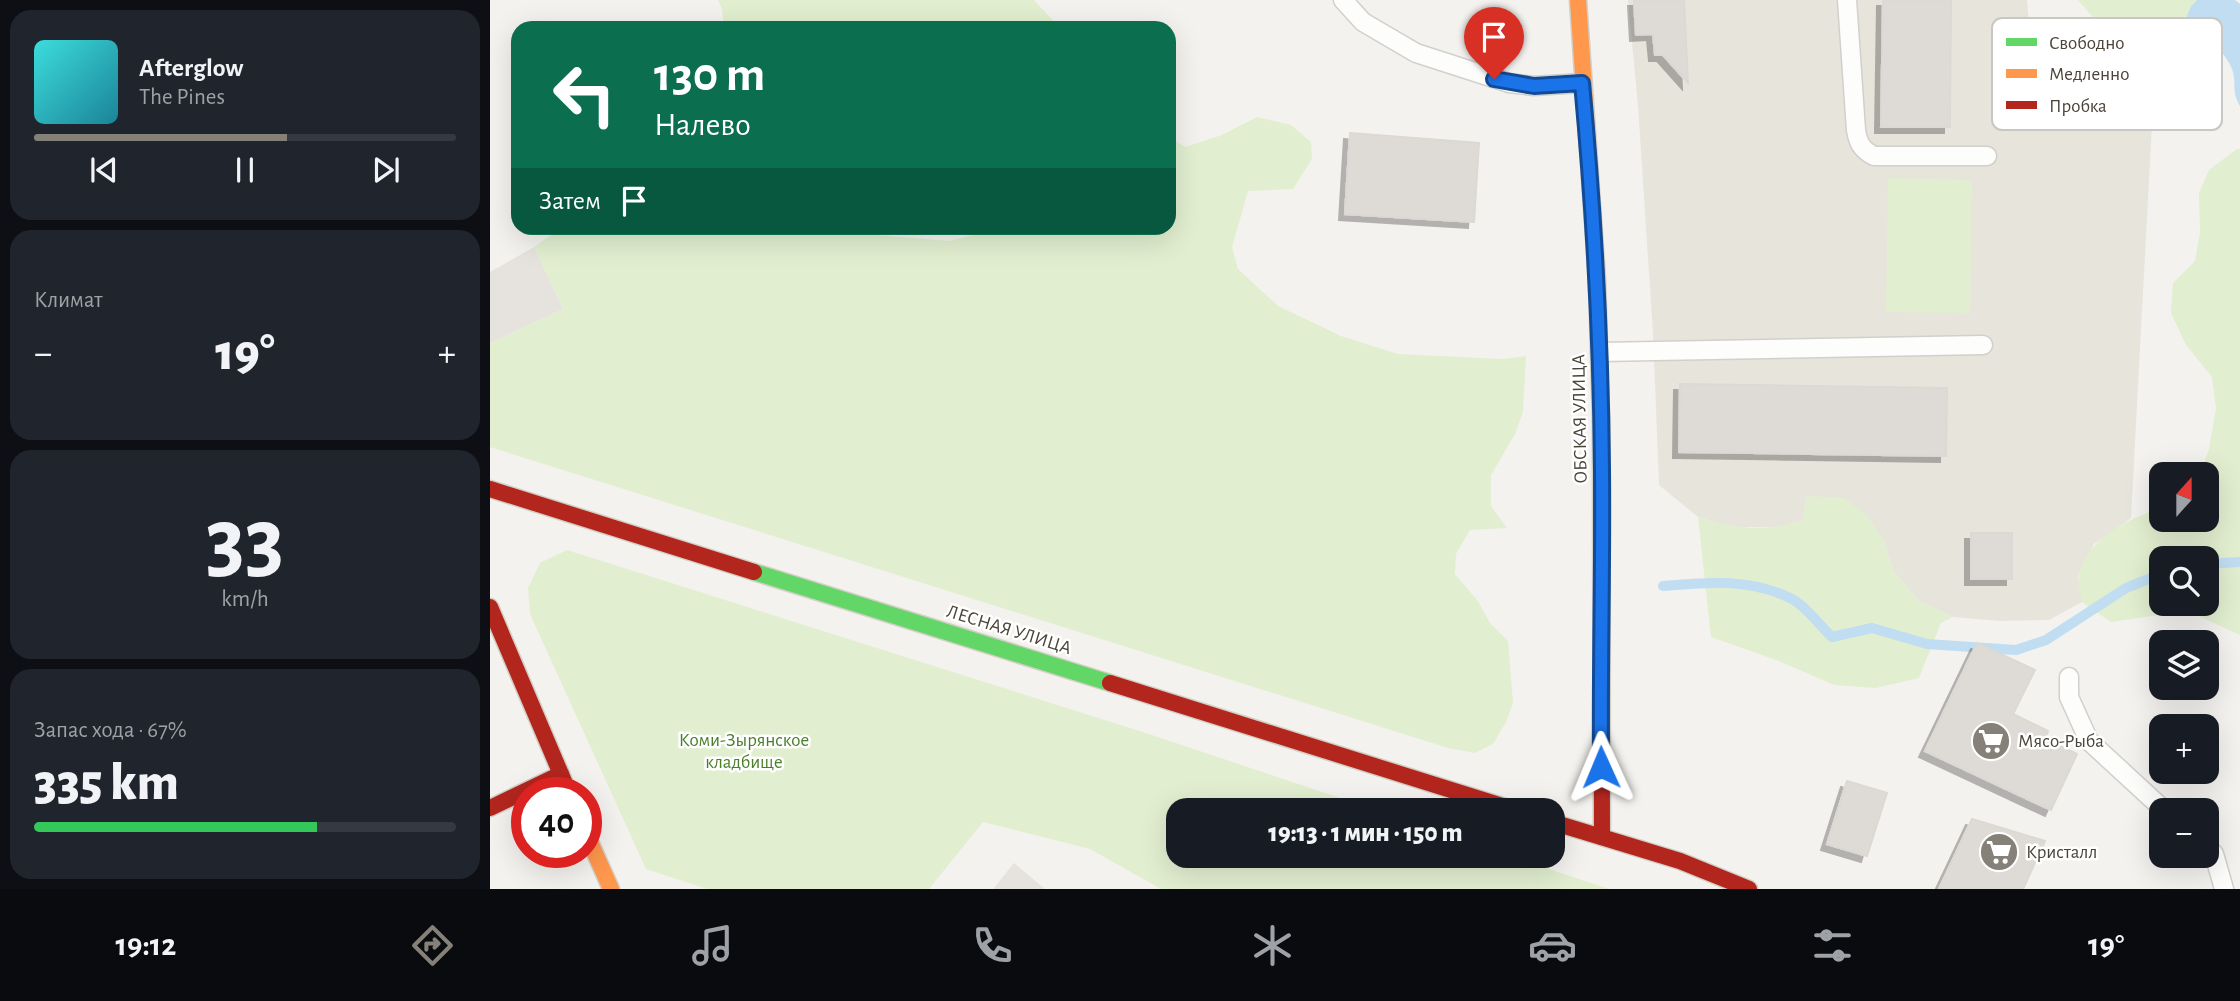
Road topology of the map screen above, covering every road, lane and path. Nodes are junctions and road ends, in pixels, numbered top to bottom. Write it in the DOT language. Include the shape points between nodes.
graph roads {
  1 [pos="1343,0"];
  2 [pos="1578,0"];
  3 [pos="1847,0"];
  4 [pos="1582,83"];
  5 [pos="1987,156"];
  6 [pos="1983,345"];
  7 [pos="1600,352"];
  8 [pos="490,489"];
  9 [pos="490,607"];
  10 [pos="2069,677"];
  11 [pos="561,774"];
  12 [pos="562,777"];
  13 [pos="1477,798"];
  14 [pos="2151,798"];
  15 [pos="490,808"];
  16 [pos="1565,826"];
  17 [pos="1602,837"];
  18 [pos="602,868"];
  19 [pos="2218,868"];
  20 [pos="611,889"];
  21 [pos="1749,889"];
  22 [pos="2224,889"];
  1 -- 4 [label="lane" via="1363,22 1416,53 1508,83"];
  2 -- 4 [label="street, ОБСКАЯ УЛИЦА"];
  3 -- 5 [label="lane" via="1857,139 1866,152 1874,156"];
  4 -- 7 [label="street, ОБСКАЯ УЛИЦА"];
  6 -- 7 [label="lane"];
  7 -- 17 [label="street, ОБСКАЯ УЛИЦА"];
  8 -- 13 [label="street, ЛЕСНАЯ УЛИЦА"];
  9 -- 11 [label="street"];
  10 -- 14 [label="lane" via="2069,697 2090,741"];
  11 -- 12 [label="street"];
  11 -- 15 [label="street"];
  16 -- 17 [label="street"];
  17 -- 21 [label="street"];
  18 -- 20 [label="street"];
  19 -- 22 [label="lane"];
}
